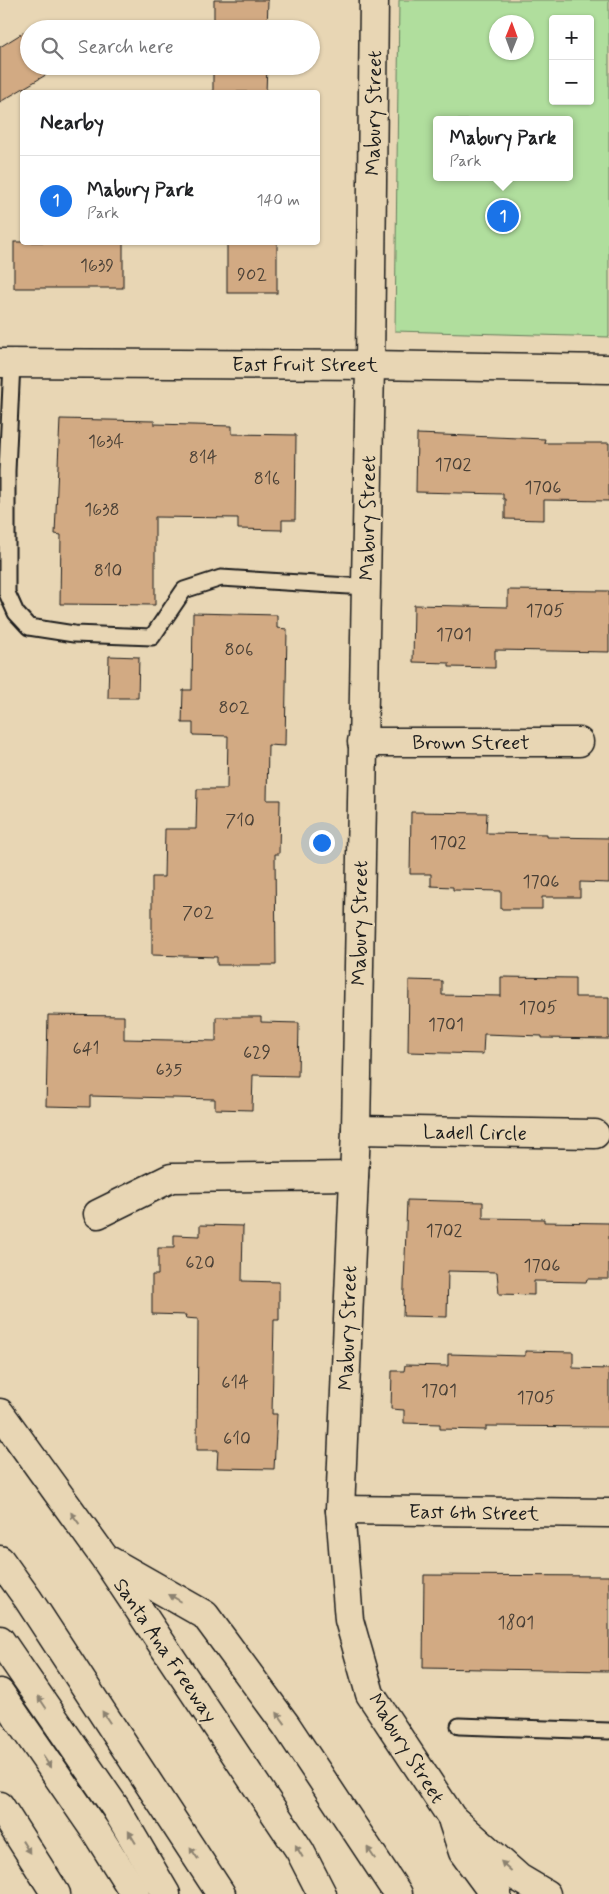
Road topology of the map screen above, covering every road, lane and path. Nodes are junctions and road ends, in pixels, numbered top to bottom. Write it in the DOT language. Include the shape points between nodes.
graph roads {
  1 [pos="374,0"];
  2 [pos="6,363"];
  3 [pos="370,365"];
  4 [pos="609,369"];
  5 [pos="366,586"];
  6 [pos="362,742"];
  7 [pos="579,742"];
  8 [pos="356,1130"];
  9 [pos="595,1134"];
  10 [pos="354,1176"];
  11 [pos="98,1214"];
  12 [pos="0,1413"];
  13 [pos="340,1510"];
  14 [pos="609,1513"];
  15 [pos="104,1558"];
  16 [pos="0,1560"];
  17 [pos="0,1640"];
  18 [pos="0,1693"];
  19 [pos="459,1726"];
  20 [pos="609,1731"];
  21 [pos="0,1806"];
  22 [pos="452,1818"];
  23 [pos="56,1894"];
  24 [pos="135,1894"];
  25 [pos="166,1894"];
  26 [pos="221,1894"];
  27 [pos="322,1894"];
  28 [pos="398,1894"];
  29 [pos="498,1894"];
  30 [pos="546,1894"];
  1 -- 3 [label="main road, Mabury Street"];
  2 -- 3 [label="main road, East Fruit Street"];
  2 -- 5 [label="lane" via="8,593 16,613 29,627 74,634 152,637 184,590 221,578"];
  3 -- 4 [label="main road, East Fruit Street"];
  3 -- 5 [label="main road, Mabury Street"];
  5 -- 6 [label="main road, Mabury Street"];
  6 -- 7 [label="main road, Brown Street"];
  6 -- 8 [label="main road, Mabury Street"];
  8 -- 9 [label="main road, Ladell Circle"];
  8 -- 10 [label="main road, Mabury Street"];
  10 -- 11 [label="main road" via="171,1178"];
  10 -- 13 [label="main road, Mabury Street"];
  15 -- 12 [label="main road, Santa Ana Freeway, one-way"];
  13 -- 14 [label="main road, East 6th Street"];
  13 -- 22 [label="main road, Mabury Street" via="349,1620 370,1694"];
  27 -- 15 [label="main road, Santa Ana Freeway, one-way" via="300,1851"];
  28 -- 15 [label="main road, one-way" via="286,1725 205,1615"];
  26 -- 16 [label="main road, one-way"];
  25 -- 17 [label="main road, one-way" via="115,1807"];
  18 -- 24 [label="main road, one-way"];
  19 -- 20 [label="lane"];
  21 -- 23 [label="main road, one-way"];
  22 -- 29 [label="main road, Mabury Street" via="463,1852 488,1886"];
  30 -- 22 [label="main road, Mabury Street, one-way" via="519,1878"];
}
